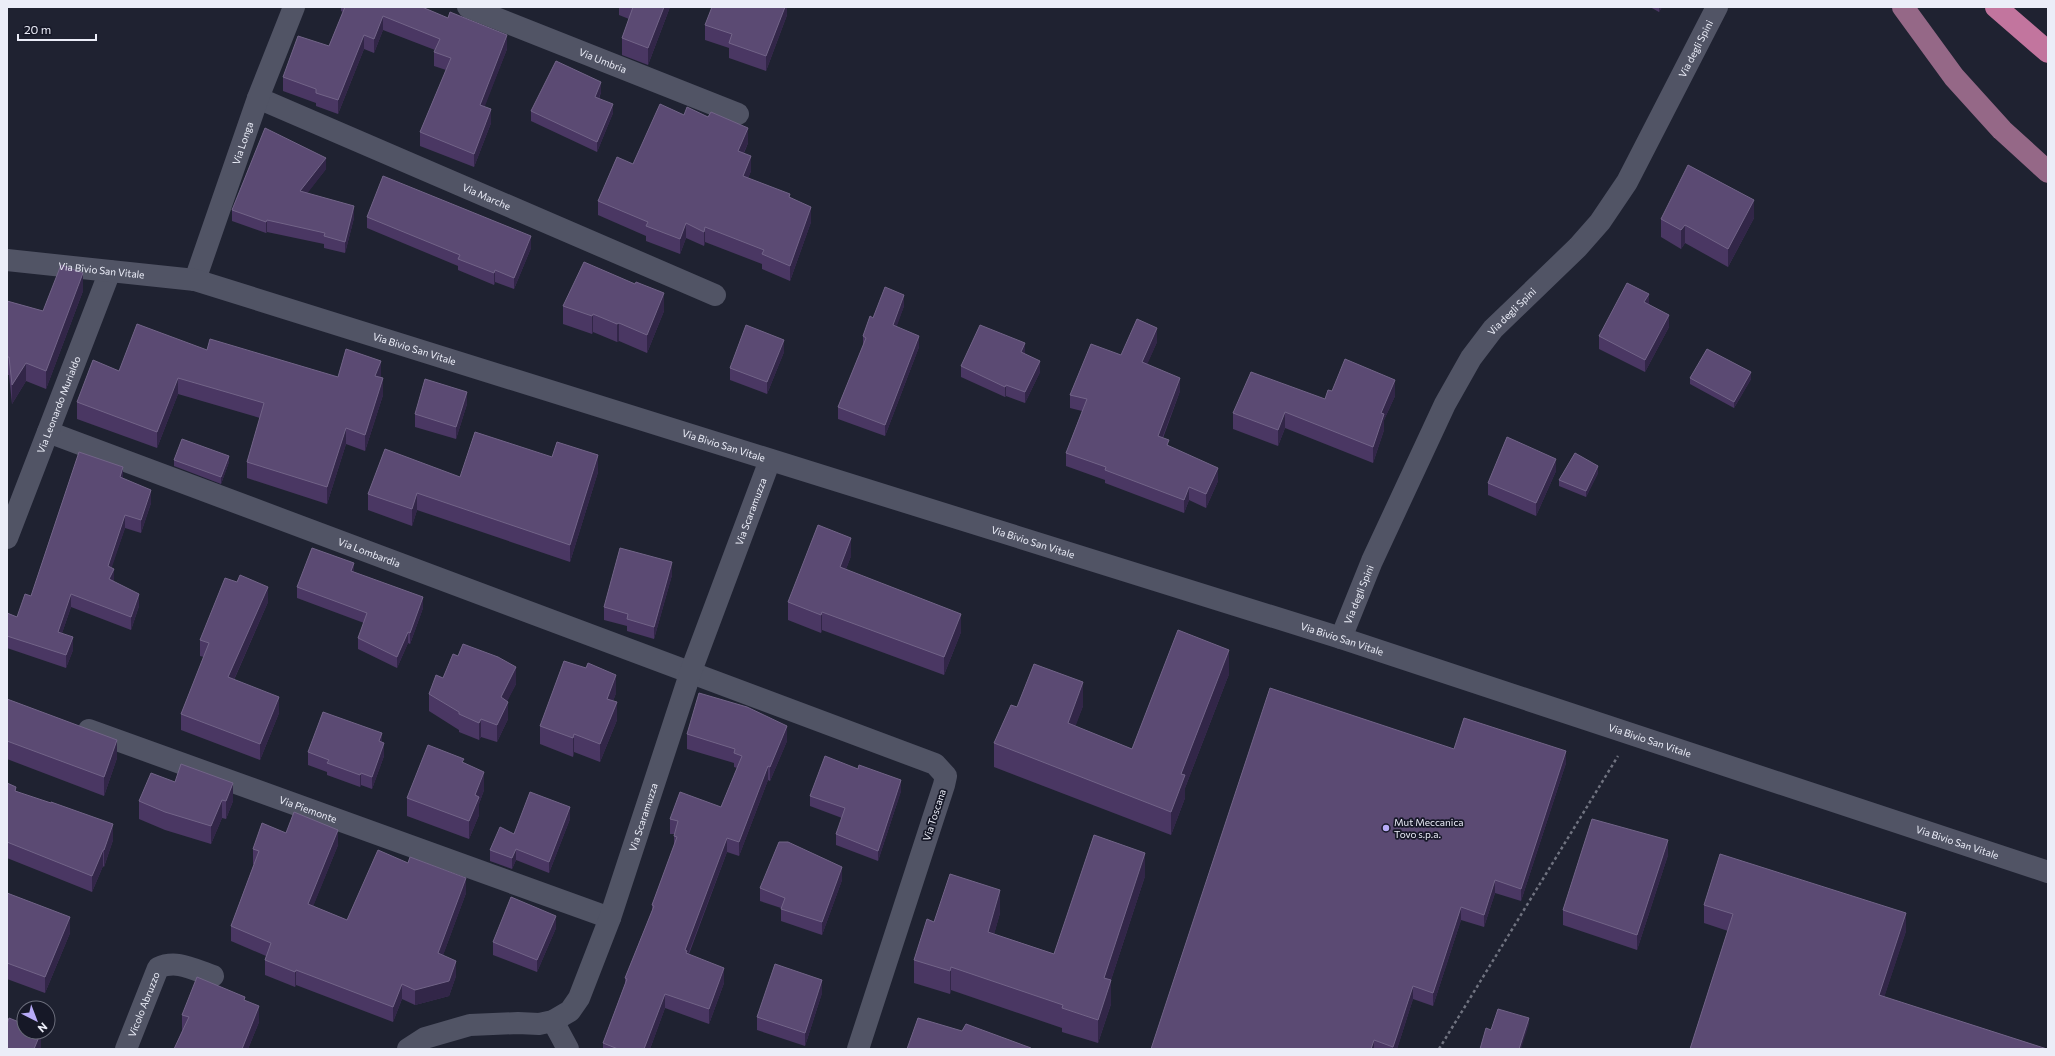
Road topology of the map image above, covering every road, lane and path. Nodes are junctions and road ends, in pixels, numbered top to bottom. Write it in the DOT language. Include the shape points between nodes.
graph roads {
  1 [pos="294,7"];
  2 [pos="468,7"];
  3 [pos="1717,7"];
  4 [pos="1903,7"];
  5 [pos="1996,7"];
  6 [pos="2048,52"];
  7 [pos="258,98"];
  8 [pos="738,114"];
  9 [pos="2048,172"];
  10 [pos="7,260"];
  11 [pos="110,271"];
  12 [pos="195,280"];
  13 [pos="715,294"];
  14 [pos="48,432"];
  15 [pos="770,460"];
  16 [pos="7,538"];
  17 [pos="1341,638"];
  18 [pos="691,671"];
  19 [pos="66,722"];
  20 [pos="1631,735"];
  21 [pos="2048,872"];
  22 [pos="610,918"];
  23 [pos="213,976"];
  24 [pos="553,1021"];
  25 [pos="126,1049"];
  26 [pos="408,1049"];
  27 [pos="568,1049"];
  28 [pos="858,1049"];
  29 [pos="1439,1049"];
  1 -- 7 [label="street, Via Longa"];
  2 -- 8 [label="street, Via Umbria"];
  3 -- 17 [label="street, Via degli Spini" via="1627,182 1600,222 1578,247 1493,329 1471,358 1445,404 1372,561"];
  4 -- 9 [label="main road" via="1954,77 2002,130"];
  5 -- 6 [label="highway"];
  7 -- 12 [label="street, Via Longa"];
  7 -- 13 [label="street, Via Marche"];
  10 -- 11 [label="street, Via Bivio San Vitale"];
  11 -- 12 [label="street, Via Bivio San Vitale"];
  11 -- 14 [label="street, Via Leonardo Murialdo"];
  12 -- 15 [label="street, Via Bivio San Vitale"];
  14 -- 16 [label="street, Via Leonardo Murialdo"];
  14 -- 18 [label="street, Via Lombardia"];
  15 -- 17 [label="street, Via Bivio San Vitale"];
  15 -- 18 [label="street, Via Scaramuzza"];
  17 -- 20 [label="street, Via Bivio San Vitale"];
  18 -- 22 [label="street, Via Scaramuzza"];
  18 -- 28 [label="street, Via Toscana" via="935,764 946,776"];
  19 -- 22 [label="street, Via Piemonte"];
  20 -- 21 [label="street, Via Bivio San Vitale"];
  20 -- 29 [label="path"];
  22 -- 24 [label="street, Via Scaramuzza" via="579,998 570,1011"];
  23 -- 25 [label="street, Vicolo Abruzzo" via="177,963 158,968"];
  24 -- 26 [label="street, Via Scaramuzza" via="539,1024 470,1025 425,1038"];
  24 -- 27 [label="street"];
}
